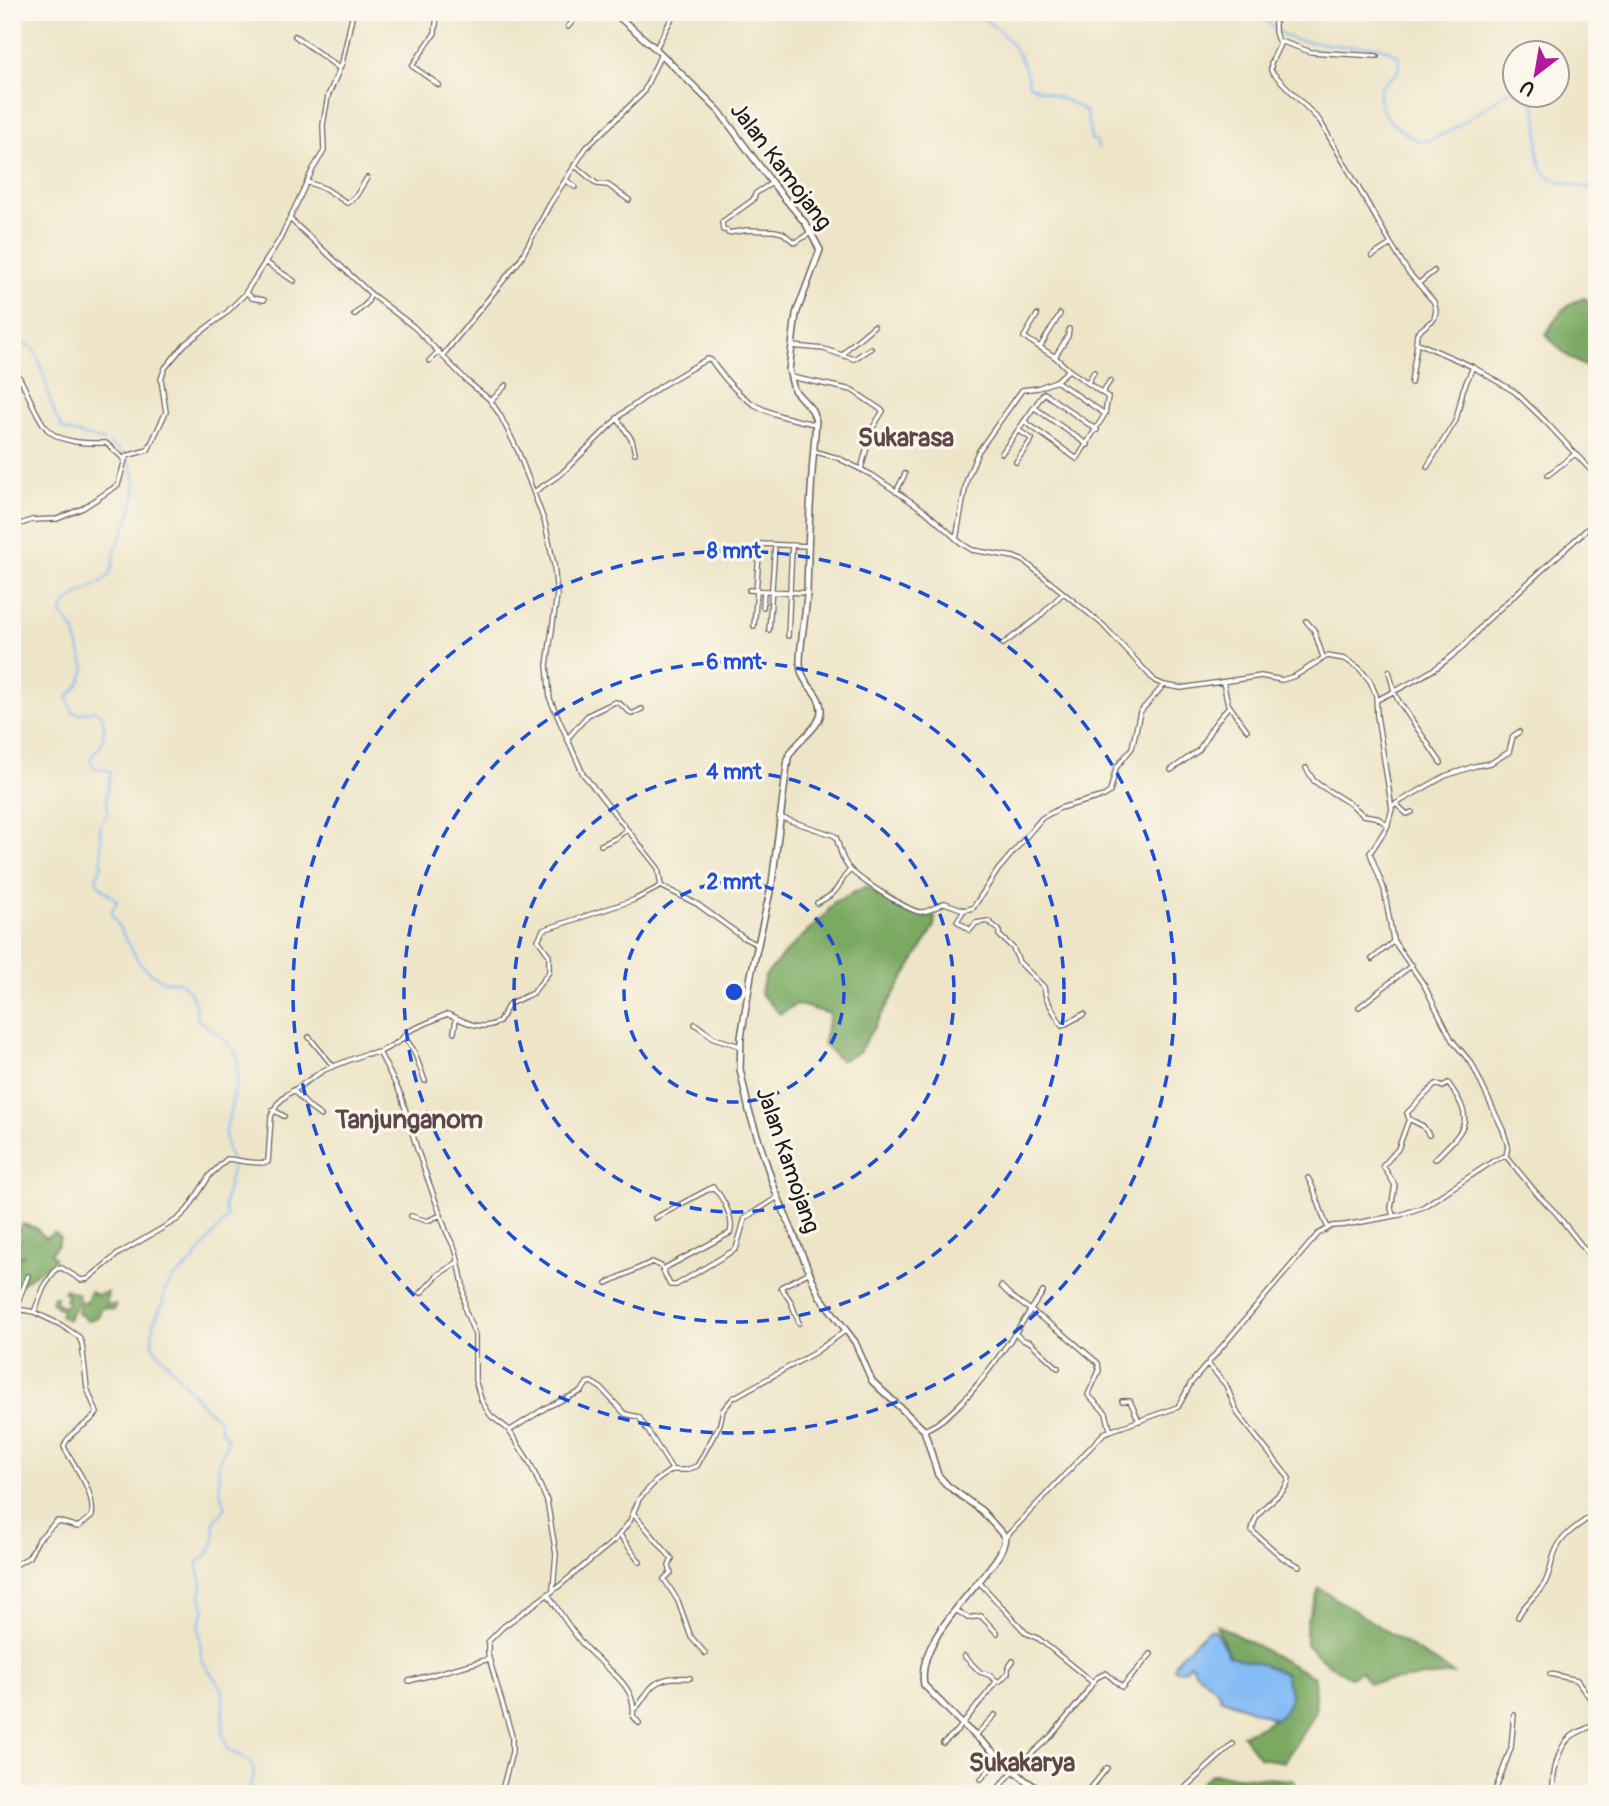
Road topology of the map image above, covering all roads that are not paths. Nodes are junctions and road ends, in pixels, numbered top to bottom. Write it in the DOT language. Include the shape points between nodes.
graph roads {
  1 [pos="353,12"];
  2 [pos="441,12"];
  3 [pos="580,12"];
  4 [pos="613,12"];
  5 [pos="674,12"];
  6 [pos="1273,12"];
  7 [pos="568,27"];
  8 [pos="295,36"];
  9 [pos="1278,40"];
  10 [pos="658,51"];
  11 [pos="1377,56"];
  12 [pos="339,68"];
  13 [pos="439,85"];
  14 [pos="574,165"];
  15 [pos="368,178"];
  16 [pos="565,180"];
  17 [pos="307,182"];
  18 [pos="772,183"];
  19 [pos="575,187"];
  20 [pos="629,200"];
  21 [pos="290,219"];
  22 [pos="811,232"];
  23 [pos="1391,244"];
  24 [pos="1373,256"];
  25 [pos="265,262"];
  26 [pos="1434,271"];
  27 [pos="293,281"];
  28 [pos="1418,284"];
  29 [pos="246,292"];
  30 [pos="371,294"];
  31 [pos="264,300"];
  32 [pos="354,314"];
  33 [pos="1060,314"];
  34 [pos="1037,315"];
  35 [pos="874,326"];
  36 [pos="1069,329"];
  37 [pos="1417,344"];
  38 [pos="792,346"];
  39 [pos="1040,347"];
  40 [pos="870,348"];
  41 [pos="439,351"];
  42 [pos="443,355"];
  43 [pos="843,355"];
  44 [pos="1055,357"];
  45 [pos="429,361"];
  46 [pos="1473,367"];
  47 [pos="1069,370"];
  48 [pos="12,371"];
  49 [pos="1094,372"];
  50 [pos="791,377"];
  51 [pos="1056,381"];
  52 [pos="1110,381"];
  53 [pos="1088,382"];
  54 [pos="1412,383"];
  55 [pos="506,385"];
  56 [pos="1038,388"];
  57 [pos="1044,393"];
  58 [pos="1102,393"];
  59 [pos="491,401"];
  60 [pos="1034,407"];
  61 [pos="1105,414"];
  62 [pos="617,418"];
  63 [pos="1024,421"];
  64 [pos="816,425"];
  65 [pos="1018,430"];
  66 [pos="1097,430"];
  67 [pos="1088,445"];
  68 [pos="813,451"];
  69 [pos="635,453"];
  70 [pos="1002,453"];
  71 [pos="1575,454"];
  72 [pos="125,458"];
  73 [pos="1016,462"];
  74 [pos="1427,467"];
  75 [pos="860,468"];
  76 [pos="905,474"];
  77 [pos="1548,475"];
  78 [pos="1597,477"];
  79 [pos="534,492"];
  80 [pos="895,492"];
  81 [pos="1597,520"];
  82 [pos="12,527"];
  83 [pos="956,539"];
  84 [pos="775,545"];
  85 [pos="792,545"];
  86 [pos="808,546"];
  87 [pos="749,590"];
  88 [pos="757,591"];
  89 [pos="764,591"];
  90 [pos="773,591"];
  91 [pos="790,591"];
  92 [pos="807,593"];
  93 [pos="1063,593"];
  94 [pos="763,607"];
  95 [pos="1306,621"];
  96 [pos="754,626"];
  97 [pos="769,630"];
  98 [pos="788,636"];
  99 [pos="1003,644"];
  100 [pos="1322,657"];
  101 [pos="1389,671"];
  102 [pos="1223,681"];
  103 [pos="1164,685"];
  104 [pos="1394,691"];
  105 [pos="1377,700"];
  106 [pos="1230,707"];
  107 [pos="642,709"];
  108 [pos="1247,730"];
  109 [pos="1519,732"];
  110 [pos="566,738"];
  111 [pos="1441,763"];
  112 [pos="1306,768"];
  113 [pos="1171,770"];
  114 [pos="1395,805"];
  115 [pos="1412,812"];
  116 [pos="779,817"];
  117 [pos="1388,825"];
  118 [pos="626,830"];
  119 [pos="601,845"];
  120 [pos="850,870"];
  121 [pos="661,886"];
  122 [pos="817,903"];
  123 [pos="964,910"];
  124 [pos="1394,941"];
  125 [pos="758,945"];
  126 [pos="1372,959"];
  127 [pos="1412,965"];
  128 [pos="1359,1007"];
  129 [pos="1084,1014"];
  130 [pos="456,1019"];
  131 [pos="695,1024"];
  132 [pos="454,1032"];
  133 [pos="404,1036"];
  134 [pos="309,1037"];
  135 [pos="740,1046"];
  136 [pos="379,1052"];
  137 [pos="333,1066"];
  138 [pos="425,1081"];
  139 [pos="293,1090"];
  140 [pos="273,1110"];
  141 [pos="284,1116"];
  142 [pos="321,1116"];
  143 [pos="1409,1119"];
  144 [pos="1429,1135"];
  145 [pos="1506,1156"];
  146 [pos="1435,1159"];
  147 [pos="1308,1178"];
  148 [pos="778,1198"];
  149 [pos="441,1215"];
  150 [pos="411,1216"];
  151 [pos="1393,1216"];
  152 [pos="655,1218"];
  153 [pos="1328,1228"];
  154 [pos="457,1262"];
  155 [pos="1597,1265"];
  156 [pos="663,1269"];
  157 [pos="810,1272"];
  158 [pos="29,1276"];
  159 [pos="607,1283"];
  160 [pos="1001,1286"];
  161 [pos="1043,1292"];
  162 [pos="421,1293"];
  163 [pos="14,1308"];
  164 [pos="1031,1310"];
  165 [pos="34,1312"];
  166 [pos="799,1323"];
  167 [pos="845,1331"];
  168 [pos="1014,1333"];
  169 [pos="1208,1364"];
  170 [pos="1058,1368"];
  171 [pos="1122,1401"];
  172 [pos="1139,1421"];
  173 [pos="1110,1429"];
  174 [pos="923,1430"];
  175 [pos="509,1431"];
  176 [pos="672,1469"];
  177 [pos="1597,1512"];
  178 [pos="634,1514"];
  179 [pos="620,1535"];
  180 [pos="1005,1538"];
  181 [pos="640,1562"];
  182 [pos="1299,1566"];
  183 [pos="12,1567"];
  184 [pos="979,1582"];
  185 [pos="553,1590"];
  186 [pos="548,1594"];
  187 [pos="956,1610"];
  188 [pos="1518,1617"];
  189 [pos="997,1633"];
  190 [pos="705,1653"];
  191 [pos="1151,1654"];
  192 [pos="964,1656"];
  193 [pos="489,1659"];
  194 [pos="1013,1661"];
  195 [pos="1550,1674"];
  196 [pos="690,1678"];
  197 [pos="409,1681"];
  198 [pos="997,1681"];
  199 [pos="1092,1682"];
  200 [pos="1597,1708"];
  201 [pos="635,1709"];
  202 [pos="995,1715"];
  203 [pos="1514,1715"];
  204 [pos="1597,1723"];
  205 [pos="639,1724"];
  206 [pos="962,1724"];
  207 [pos="976,1735"];
  208 [pos="943,1743"];
  209 [pos="1233,1744"];
  210 [pos="1000,1758"];
  211 [pos="1107,1768"];
  212 [pos="1014,1770"];
  213 [pos="981,1779"];
  214 [pos="501,1794"];
  215 [pos="993,1794"];
  216 [pos="1046,1794"];
  217 [pos="1086,1794"];
  218 [pos="1178,1794"];
  219 [pos="1494,1794"];
  220 [pos="1553,1794"];
  1 -- 12 [label="street"];
  2 -- 13 [label="street" via="435,33 412,66"];
  3 -- 7 [label="street"];
  4 -- 10 [label="main road, Jalan Kamojang"];
  5 -- 10 [label="street"];
  6 -- 9 [label="street"];
  8 -- 12 [label="street"];
  9 -- 11 [label="street" via="1311,52"];
  9 -- 23 [label="street" via="1271,71 1320,121"];
  10 -- 14 [label="street" via="640,96"];
  10 -- 18 [label="main road, Jalan Kamojang" via="719,111"];
  12 -- 17 [label="street" via="326,104 325,150"];
  14 -- 16 [label="street"];
  14 -- 20 [label="street" via="597,184 608,185"];
  15 -- 17 [label="street" via="347,202"];
  16 -- 19 [label="street"];
  16 -- 42 [label="street" via="520,260"];
  17 -- 21 [label="street"];
  18 -- 22 [label="main road, Jalan Kamojang"];
  18 -- 22 [label="street" via="722,222 723,230 775,231 795,243"];
  21 -- 25 [label="street"];
  21 -- 30 [label="street"];
  22 -- 38 [label="main road, Jalan Kamojang" via="820,253 796,314"];
  23 -- 24 [label="street"];
  23 -- 28 [label="street"];
  25 -- 27 [label="street"];
  25 -- 29 [label="street"];
  26 -- 28 [label="street"];
  28 -- 37 [label="street" via="1436,311 1434,319 1417,333"];
  29 -- 31 [label="street"];
  29 -- 72 [label="street" via="167,364 161,379 164,417 148,450"];
  30 -- 32 [label="street"];
  30 -- 41 [label="street"];
  33 -- 39 [label="street"];
  34 -- 39 [label="street" via="1024,337"];
  35 -- 43 [label="street"];
  36 -- 44 [label="street"];
  37 -- 46 [label="street"];
  37 -- 54 [label="street"];
  38 -- 43 [label="street"];
  38 -- 50 [label="main road, Jalan Kamojang"];
  39 -- 44 [label="street"];
  40 -- 43 [label="street" via="857,358"];
  41 -- 42 [label="street"];
  41 -- 45 [label="street"];
  42 -- 59 [label="street"];
  44 -- 47 [label="street"];
  46 -- 71 [label="street" via="1525,399"];
  46 -- 74 [label="street" via="1456,420"];
  47 -- 51 [label="street"];
  47 -- 53 [label="street"];
  48 -- 72 [label="street" via="49,431 93,445 106,443"];
  49 -- 53 [label="street"];
  50 -- 64 [label="main road" via="794,390 813,410"];
  50 -- 75 [label="street" via="850,390 882,410"];
  51 -- 56 [label="street"];
  51 -- 61 [label="street"];
  52 -- 58 [label="street"];
  53 -- 58 [label="street"];
  55 -- 59 [label="street"];
  56 -- 57 [label="street"];
  56 -- 83 [label="street" via="1022,390 978,452 967,479"];
  57 -- 60 [label="street"];
  57 -- 66 [label="street"];
  58 -- 61 [label="street" via="1108,397"];
  59 -- 79 [label="street"];
  60 -- 63 [label="street"];
  60 -- 67 [label="street"];
  61 -- 66 [label="street"];
  62 -- 64 [label="street" via="708,359 732,387 766,412"];
  62 -- 69 [label="street"];
  62 -- 79 [label="street" via="561,474"];
  63 -- 65 [label="street"];
  63 -- 67 [label="street" via="1077,459"];
  64 -- 68 [label="main road, Jalan Kamojang"];
  65 -- 70 [label="street"];
  65 -- 73 [label="street" via="1032,439"];
  66 -- 67 [label="street"];
  68 -- 75 [label="street"];
  68 -- 86 [label="main road, Jalan Kamojang"];
  71 -- 77 [label="street"];
  71 -- 78 [label="street"];
  72 -- 82 [label="street" via="118,485 83,508 57,519"];
  75 -- 80 [label="street"];
  76 -- 80 [label="street"];
  79 -- 110 [label="street" via="545,523 557,595 547,664 549,697"];
  80 -- 83 [label="street"];
  81 -- 104 [label="street" via="1444,665"];
  83 -- 93 [label="street" via="972,550 1020,559"];
  84 -- 85 [label="street"];
  84 -- 88 [label="street" via="759,545"];
  84 -- 90 [label="street"];
  85 -- 86 [label="street"];
  85 -- 91 [label="street"];
  86 -- 92 [label="main road, Jalan Kamojang"];
  87 -- 88 [label="street"];
  88 -- 89 [label="street"];
  88 -- 96 [label="street"];
  89 -- 90 [label="street"];
  89 -- 94 [label="street"];
  90 -- 91 [label="street"];
  90 -- 97 [label="street"];
  91 -- 92 [label="street"];
  91 -- 98 [label="street"];
  92 -- 116 [label="main road, Jalan Kamojang" via="801,673 820,702 821,712 789,755"];
  93 -- 99 [label="street" via="1037,620"];
  93 -- 103 [label="street"];
  95 -- 100 [label="street" via="1314,630"];
  100 -- 102 [label="street" via="1287,679 1263,676"];
  100 -- 105 [label="street" via="1349,661 1359,668"];
  101 -- 104 [label="street"];
  102 -- 103 [label="street" via="1187,687"];
  102 -- 106 [label="street"];
  103 -- 123 [label="street" via="1140,712 1132,748 1116,768 1110,792 1042,818 973,908"];
  104 -- 105 [label="street"];
  104 -- 111 [label="street"];
  105 -- 114 [label="street"];
  106 -- 108 [label="street"];
  106 -- 113 [label="street" via="1194,755"];
  107 -- 110 [label="street" via="632,714 615,702 588,715"];
  109 -- 114 [label="street" via="1513,736 1509,752 1500,758 1445,776"];
  110 -- 118 [label="street" via="583,774"];
  112 -- 117 [label="street" via="1321,786 1363,815"];
  114 -- 115 [label="street" via="1407,814"];
  114 -- 117 [label="street"];
  116 -- 120 [label="street" via="833,835"];
  116 -- 125 [label="main road, Jalan Kamojang" via="772,883"];
  117 -- 124 [label="street" via="1370,853 1384,889"];
  118 -- 119 [label="street"];
  118 -- 121 [label="street" via="658,868"];
  120 -- 122 [label="street" via="835,894"];
  120 -- 123 [label="street" via="918,912 945,903"];
  121 -- 125 [label="street"];
  121 -- 130 [label="street" via="634,900 543,930 538,940 549,955 549,972 533,993 512,1002 495,1024 481,1027"];
  123 -- 129 [label="street" via="957,921 966,929 989,921 999,930 1019,962 1044,987 1062,1026"];
  124 -- 126 [label="street"];
  124 -- 127 [label="street"];
  125 -- 135 [label="main road, Jalan Kamojang"];
  127 -- 128 [label="street"];
  127 -- 145 [label="street" via="1452,1040 1476,1071 1503,1130"];
  130 -- 132 [label="street"];
  130 -- 133 [label="street" via="447,1014"];
  131 -- 135 [label="street" via="714,1038"];
  133 -- 136 [label="street"];
  133 -- 138 [label="street"];
  134 -- 137 [label="street"];
  135 -- 148 [label="main road, Jalan Kamojang" via="748,1111"];
  136 -- 137 [label="street"];
  136 -- 149 [label="street" via="401,1095"];
  137 -- 139 [label="street"];
  139 -- 140 [label="street"];
  139 -- 142 [label="street"];
  140 -- 141 [label="street"];
  140 -- 165 [label="street" via="268,1161 227,1159 178,1219 118,1254 88,1279 56,1269"];
  143 -- 144 [label="street"];
  143 -- 146 [label="street" via="1407,1112 1436,1084 1443,1087 1448,1083 1461,1101 1466,1120"];
  143 -- 151 [label="street" via="1398,1149 1383,1166 1395,1185"];
  145 -- 151 [label="street" via="1423,1207"];
  145 -- 155 [label="street"];
  147 -- 153 [label="street"];
  148 -- 156 [label="street" via="746,1218 736,1249 674,1286"];
  148 -- 157 [label="main road, Jalan Kamojang"];
  149 -- 150 [label="street" via="427,1221"];
  149 -- 154 [label="street"];
  151 -- 153 [label="street"];
  152 -- 156 [label="street" via="713,1186 733,1228"];
  153 -- 169 [label="street" via="1308,1245"];
  154 -- 162 [label="street"];
  154 -- 175 [label="street" via="465,1310 475,1335 477,1389 486,1410"];
  156 -- 159 [label="street" via="652,1262"];
  157 -- 166 [label="street" via="781,1287"];
  157 -- 167 [label="main road, Jalan Kamojang" via="819,1295"];
  158 -- 163 [label="street"];
  160 -- 164 [label="street"];
  161 -- 164 [label="street"];
  163 -- 165 [label="street"];
  164 -- 168 [label="street"];
  164 -- 173 [label="street" via="1100,1365 1088,1395 1106,1413"];
  165 -- 183 [label="street" via="77,1334 82,1344 87,1388 97,1413 64,1447 84,1481 93,1512 78,1527 60,1521 51,1525 29,1557"];
  167 -- 174 [label="main road, Jalan Kamojang" via="876,1386"];
  167 -- 176 [label="street" via="733,1398 697,1466"];
  168 -- 170 [label="street"];
  168 -- 174 [label="street" via="957,1406"];
  169 -- 172 [label="street" via="1178,1407"];
  169 -- 182 [label="street" via="1226,1385 1238,1414 1289,1478 1286,1487 1260,1510 1252,1531"];
  171 -- 172 [label="street" via="1130,1401"];
  172 -- 173 [label="street"];
  173 -- 180 [label="street"];
  174 -- 180 [label="main road, Jalan Kamojang" via="938,1475 988,1516"];
  175 -- 176 [label="street" via="582,1391 590,1381 625,1414 639,1417"];
  175 -- 185 [label="street" via="547,1501 556,1554"];
  176 -- 178 [label="street" via="639,1499"];
  177 -- 188 [label="street" via="1568,1533 1555,1550 1544,1585"];
  178 -- 179 [label="street"];
  178 -- 190 [label="street" via="672,1559 671,1573 664,1579 691,1637"];
  179 -- 181 [label="street"];
  179 -- 185 [label="street"];
  180 -- 184 [label="main road"];
  184 -- 187 [label="main road"];
  184 -- 199 [label="street" via="1026,1633"];
  185 -- 186 [label="street"];
  186 -- 193 [label="street" via="490,1639 486,1646"];
  186 -- 201 [label="street" via="584,1645 620,1677"];
  187 -- 189 [label="street" via="968,1618 981,1616"];
  187 -- 206 [label="main road" via="935,1639 924,1665 924,1685"];
  191 -- 199 [label="street" via="1122,1687 1103,1673"];
  192 -- 198 [label="street"];
  193 -- 197 [label="street"];
  193 -- 214 [label="street" via="512,1735"];
  194 -- 198 [label="street"];
  195 -- 200 [label="street" via="1577,1679"];
  196 -- 201 [label="street" via="659,1682"];
  198 -- 206 [label="street"];
  199 -- 212 [label="street" via="1051,1736"];
  201 -- 205 [label="street"];
  202 -- 207 [label="street"];
  203 -- 219 [label="street" via="1511,1748"];
  204 -- 220 [label="street" via="1564,1746"];
  206 -- 207 [label="main road"];
  206 -- 208 [label="street"];
  207 -- 210 [label="main road"];
  209 -- 218 [label="street"];
  210 -- 212 [label="main road"];
  210 -- 213 [label="street"];
  211 -- 217 [label="street"];
  212 -- 215 [label="street"];
  212 -- 216 [label="main road"];
}
